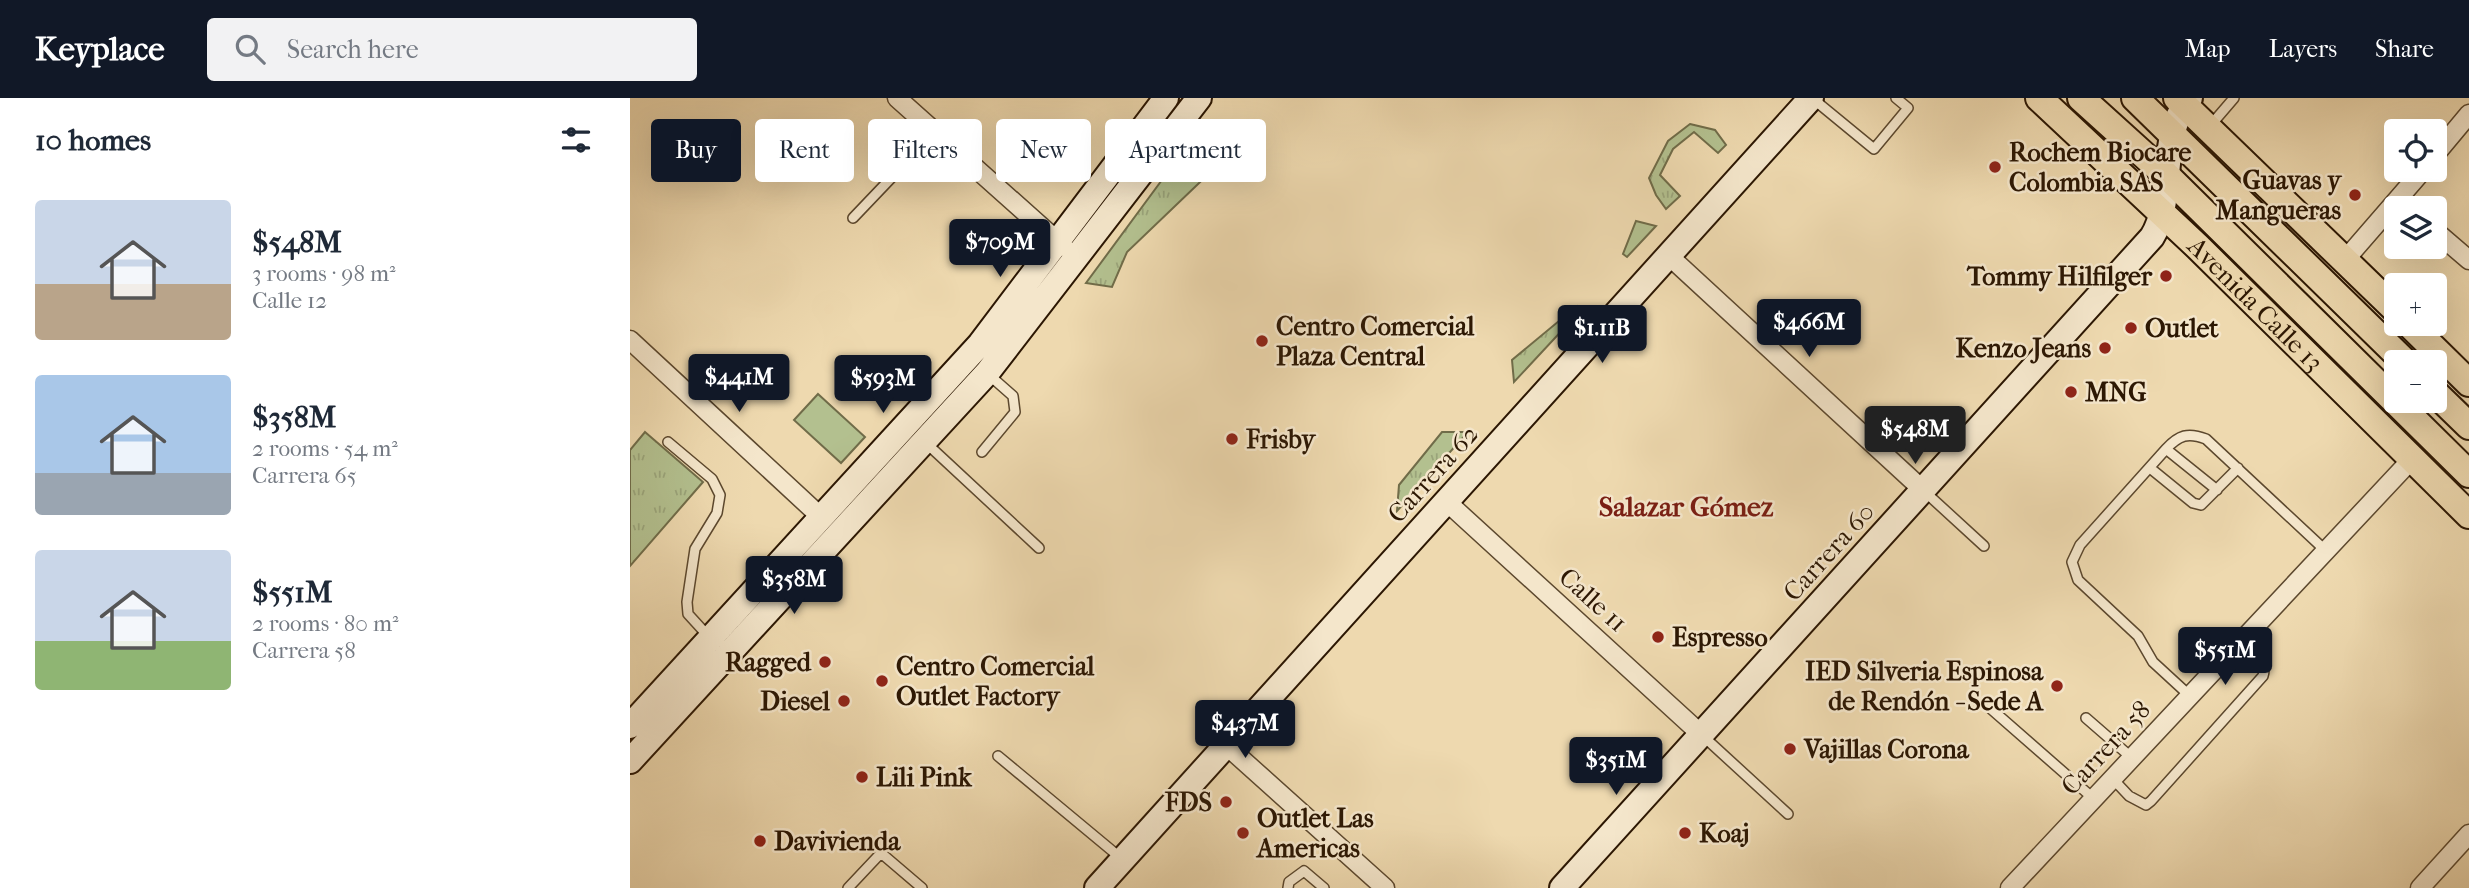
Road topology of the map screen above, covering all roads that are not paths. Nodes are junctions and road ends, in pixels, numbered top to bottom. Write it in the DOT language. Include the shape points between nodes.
graph roads {
  1 [pos="897,98"];
  2 [pos="1166,98"];
  3 [pos="1199,98"];
  4 [pos="1812,98"];
  5 [pos="1896,98"];
  6 [pos="2039,98"];
  7 [pos="2081,98"];
  8 [pos="2135,98"];
  9 [pos="2234,98"];
  10 [pos="2184,100"];
  11 [pos="2469,114"];
  12 [pos="920,119"];
  13 [pos="2209,127"];
  14 [pos="2174,134"];
  15 [pos="2447,140"];
  16 [pos="982,174"];
  17 [pos="2165,174"];
  18 [pos="887,182"];
  19 [pos="2161,214"];
  20 [pos="853,218"];
  21 [pos="2384,222"];
  22 [pos="1056,241"];
  23 [pos="2447,241"];
  24 [pos="1669,256"];
  25 [pos="1077,258"];
  26 [pos="2344,260"];
  27 [pos="2469,260"];
  28 [pos="2384,298"];
  29 [pos="2421,336"];
  30 [pos="630,340"];
  31 [pos="979,344"];
  32 [pos="1007,349"];
  33 [pos="2393,350"];
  34 [pos="986,373"];
  35 [pos="2468,381"];
  36 [pos="2447,390"];
  37 [pos="2384,391"];
  38 [pos="2447,405"];
  39 [pos="2404,413"];
  40 [pos="2406,413"];
  41 [pos="2469,426"];
  42 [pos="924,440"];
  43 [pos="668,442"];
  44 [pos="2166,449"];
  45 [pos="982,452"];
  46 [pos="2412,459"];
  47 [pos="2150,468"];
  48 [pos="2238,468"];
  49 [pos="2469,474"];
  50 [pos="2217,490"];
  51 [pos="1924,491"];
  52 [pos="1447,502"];
  53 [pos="2469,515"];
  54 [pos="821,517"];
  55 [pos="1984,546"];
  56 [pos="1039,548"];
  57 [pos="2326,551"];
  58 [pos="710,638"];
  59 [pos="2241,642"];
  60 [pos="2190,696"];
  61 [pos="1990,708"];
  62 [pos="2085,718"];
  63 [pos="630,726"];
  64 [pos="1703,736"];
  65 [pos="1227,746"];
  66 [pos="998,756"];
  67 [pos="2132,758"];
  68 [pos="630,761"];
  69 [pos="2113,779"];
  70 [pos="2094,799"];
  71 [pos="1788,814"];
  72 [pos="2469,834"];
  73 [pos="1123,860"];
  74 [pos="848,888"];
  75 [pos="922,888"];
  76 [pos="1097,888"];
  77 [pos="1288,888"];
  78 [pos="1324,888"];
  79 [pos="1385,888"];
  80 [pos="1562,888"];
  81 [pos="2010,888"];
  82 [pos="2420,888"];
  1 -- 12 [label="street"];
  2 -- 22 [label="street"];
  3 -- 25 [label="street"];
  4 -- 5 [label="lane" via="1874,149 1908,108"];
  4 -- 24 [label="street, Carrera 62"];
  6 -- 19 [label="main road, Avenida Calle 13"];
  7 -- 17 [label="main road, Avenida Calle 13"];
  8 -- 14 [label="main road"];
  9 -- 13 [label="lane"];
  10 -- 13 [label="main road"];
  10 -- 14 [label="street, Carrera 60"];
  11 -- 15 [label="street"];
  13 -- 26 [label="main road"];
  14 -- 17 [label="street, Carrera 60"];
  14 -- 33 [label="main road"];
  16 -- 22 [label="street"];
  17 -- 19 [label="street, Carrera 60"];
  17 -- 37 [label="main road, Avenida Calle 13"];
  18 -- 20 [label="lane"];
  19 -- 46 [label="main road, Avenida Calle 13"];
  19 -- 51 [label="street, Carrera 60" via="2152,237"];
  21 -- 26 [label="street"];
  22 -- 25 [label="street"];
  22 -- 31 [label="street"];
  23 -- 27 [label="street"];
  24 -- 51 [label="street"];
  24 -- 52 [label="street, Carrera 62"];
  25 -- 32 [label="street"];
  26 -- 28 [label="main road"];
  29 -- 35 [label="main road"];
  30 -- 54 [label="street"];
  31 -- 32 [label="lane"];
  31 -- 54 [label="street"];
  32 -- 34 [label="street"];
  34 -- 42 [label="street"];
  34 -- 45 [label="lane" via="1013,396 1015,412"];
  35 -- 36 [label="main road"];
  38 -- 41 [label="main road"];
  39 -- 46 [label="main road"];
  40 -- 49 [label="main road, Avenida Calle 13"];
  42 -- 56 [label="lane"];
  42 -- 68 [label="street"];
  43 -- 58 [label="lane" via="712,479 720,495 717,513 695,550 687,602 688,614"];
  44 -- 47 [label="lane"];
  44 -- 48 [label="lane" via="2177,437 2193,434 2206,439"];
  44 -- 50 [label="lane"];
  46 -- 53 [label="main road, Avenida Calle 13"];
  46 -- 57 [label="street, Carrera 58"];
  47 -- 50 [label="lane" via="2193,503 2201,505"];
  47 -- 60 [label="lane" via="2080,545 2072,562 2078,580 2138,636 2153,662"];
  48 -- 50 [label="lane"];
  48 -- 57 [label="lane"];
  51 -- 55 [label="lane"];
  51 -- 64 [label="street, Carrera 60"];
  52 -- 64 [label="street, Calle 11"];
  52 -- 65 [label="street, Carrera 62"];
  54 -- 58 [label="street"];
  57 -- 59 [label="street, Carrera 58"];
  58 -- 63 [label="street"];
  59 -- 60 [label="street, Carrera 58"];
  59 -- 69 [label="lane" via="2263,662 2263,676 2151,801 2138,803"];
  60 -- 67 [label="street, Carrera 58"];
  61 -- 70 [label="lane"];
  62 -- 67 [label="lane"];
  64 -- 71 [label="lane"];
  64 -- 80 [label="street, Carrera 60"];
  65 -- 73 [label="street, Carrera 62"];
  65 -- 79 [label="street"];
  66 -- 73 [label="lane"];
  67 -- 69 [label="street, Carrera 58"];
  69 -- 70 [label="street, Carrera 58"];
  70 -- 81 [label="street, Carrera 58"];
  72 -- 82 [label="street"];
  73 -- 76 [label="street, Carrera 62"];
  74 -- 75 [label="lane" via="881,853"];
  77 -- 78 [label="lane" via="1304,871"];
}
